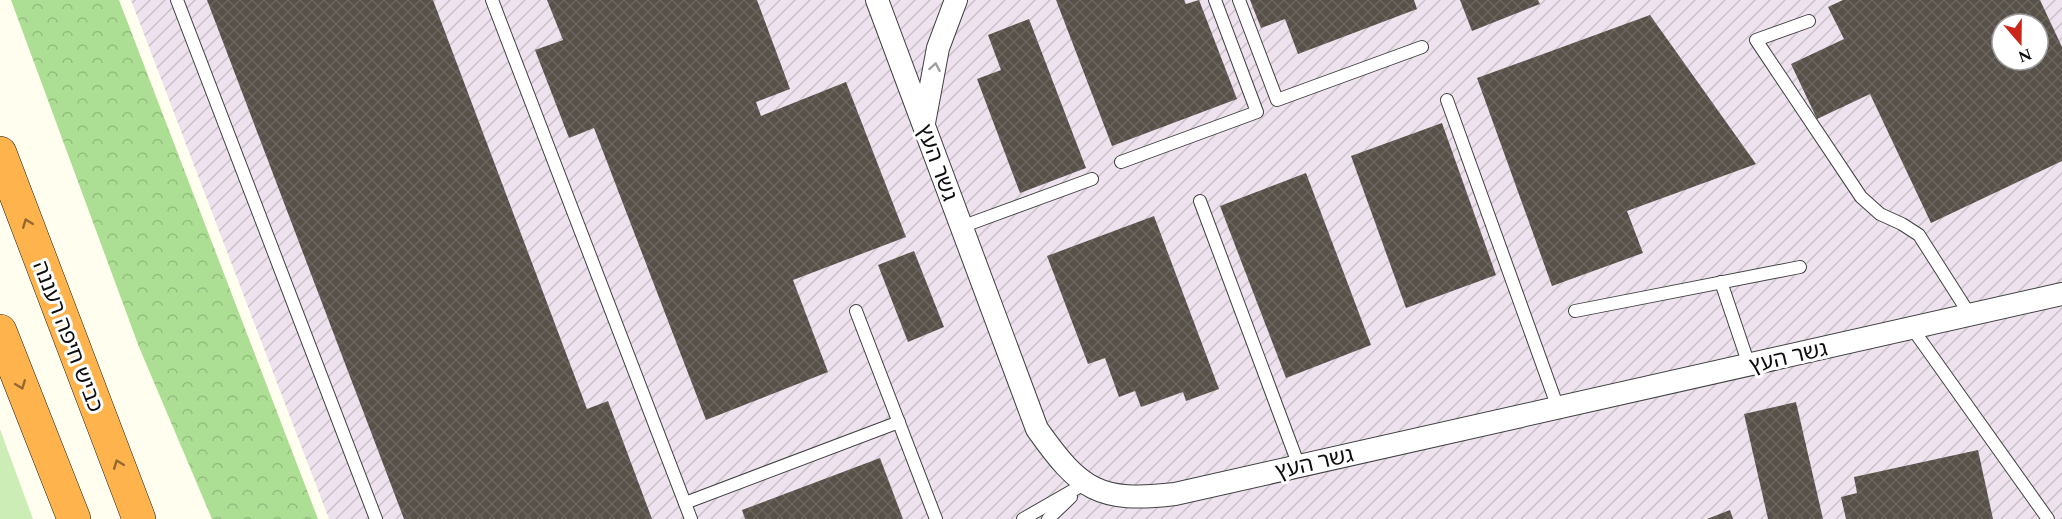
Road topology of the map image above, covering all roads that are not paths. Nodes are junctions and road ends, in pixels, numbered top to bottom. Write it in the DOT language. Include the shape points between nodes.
graph roads {
  1 [pos="177,0"];
  2 [pos="492,0"];
  3 [pos="877,0"];
  4 [pos="956,0"];
  5 [pos="1215,0"];
  6 [pos="1239,0"];
  7 [pos="1809,21"];
  8 [pos="1422,47"];
  9 [pos="1447,100"];
  10 [pos="924,124"];
  11 [pos="0,153"];
  12 [pos="1121,162"];
  13 [pos="1092,179"];
  14 [pos="1200,201"];
  15 [pos="962,227"];
  16 [pos="1800,267"];
  17 [pos="1721,282"];
  18 [pos="2062,294"];
  19 [pos="856,311"];
  20 [pos="1575,311"];
  21 [pos="1970,315"];
  22 [pos="1912,328"];
  23 [pos="0,331"];
  24 [pos="1749,365"];
  25 [pos="1558,408"];
  26 [pos="899,422"];
  27 [pos="1299,465"];
  28 [pos="1084,484"];
  29 [pos="685,503"];
  30 [pos="1052,513"];
  31 [pos="74,519"];
  32 [pos="139,519"];
  33 [pos="376,519"];
  34 [pos="691,519"];
  35 [pos="936,519"];
  36 [pos="1023,519"];
  37 [pos="2048,519"];
  1 -- 33 [label="lane"];
  2 -- 29 [label="lane"];
  3 -- 10 [label="street, גשר העץ"];
  10 -- 4 [label="street, one-way" via="938,48"];
  5 -- 12 [label="lane" via="1257,112"];
  6 -- 8 [label="lane" via="1277,100"];
  7 -- 21 [label="lane" via="1756,40 1861,197 1880,214 1919,235"];
  9 -- 25 [label="lane"];
  10 -- 15 [label="street, גשר העץ"];
  32 -- 11 [label="highway, כביש חיפה רעננה, one-way"];
  13 -- 15 [label="lane"];
  14 -- 27 [label="lane"];
  15 -- 28 [label="street, גשר העץ" via="1037,429 1059,460"];
  16 -- 17 [label="lane"];
  17 -- 20 [label="lane"];
  17 -- 24 [label="lane"];
  18 -- 21 [label="street, גשר העץ"];
  19 -- 26 [label="lane"];
  21 -- 22 [label="street, גשר העץ"];
  22 -- 24 [label="street, גשר העץ"];
  22 -- 37 [label="lane"];
  23 -- 31 [label="highway, one-way"];
  24 -- 25 [label="street, גשר העץ"];
  25 -- 27 [label="street, גשר העץ"];
  26 -- 29 [label="lane"];
  26 -- 35 [label="lane"];
  27 -- 28 [label="street, גשר העץ" via="1174,494 1136,498"];
  28 -- 30 [label="lane"];
  29 -- 34 [label="lane"];
  30 -- 36 [label="lane"];
}
